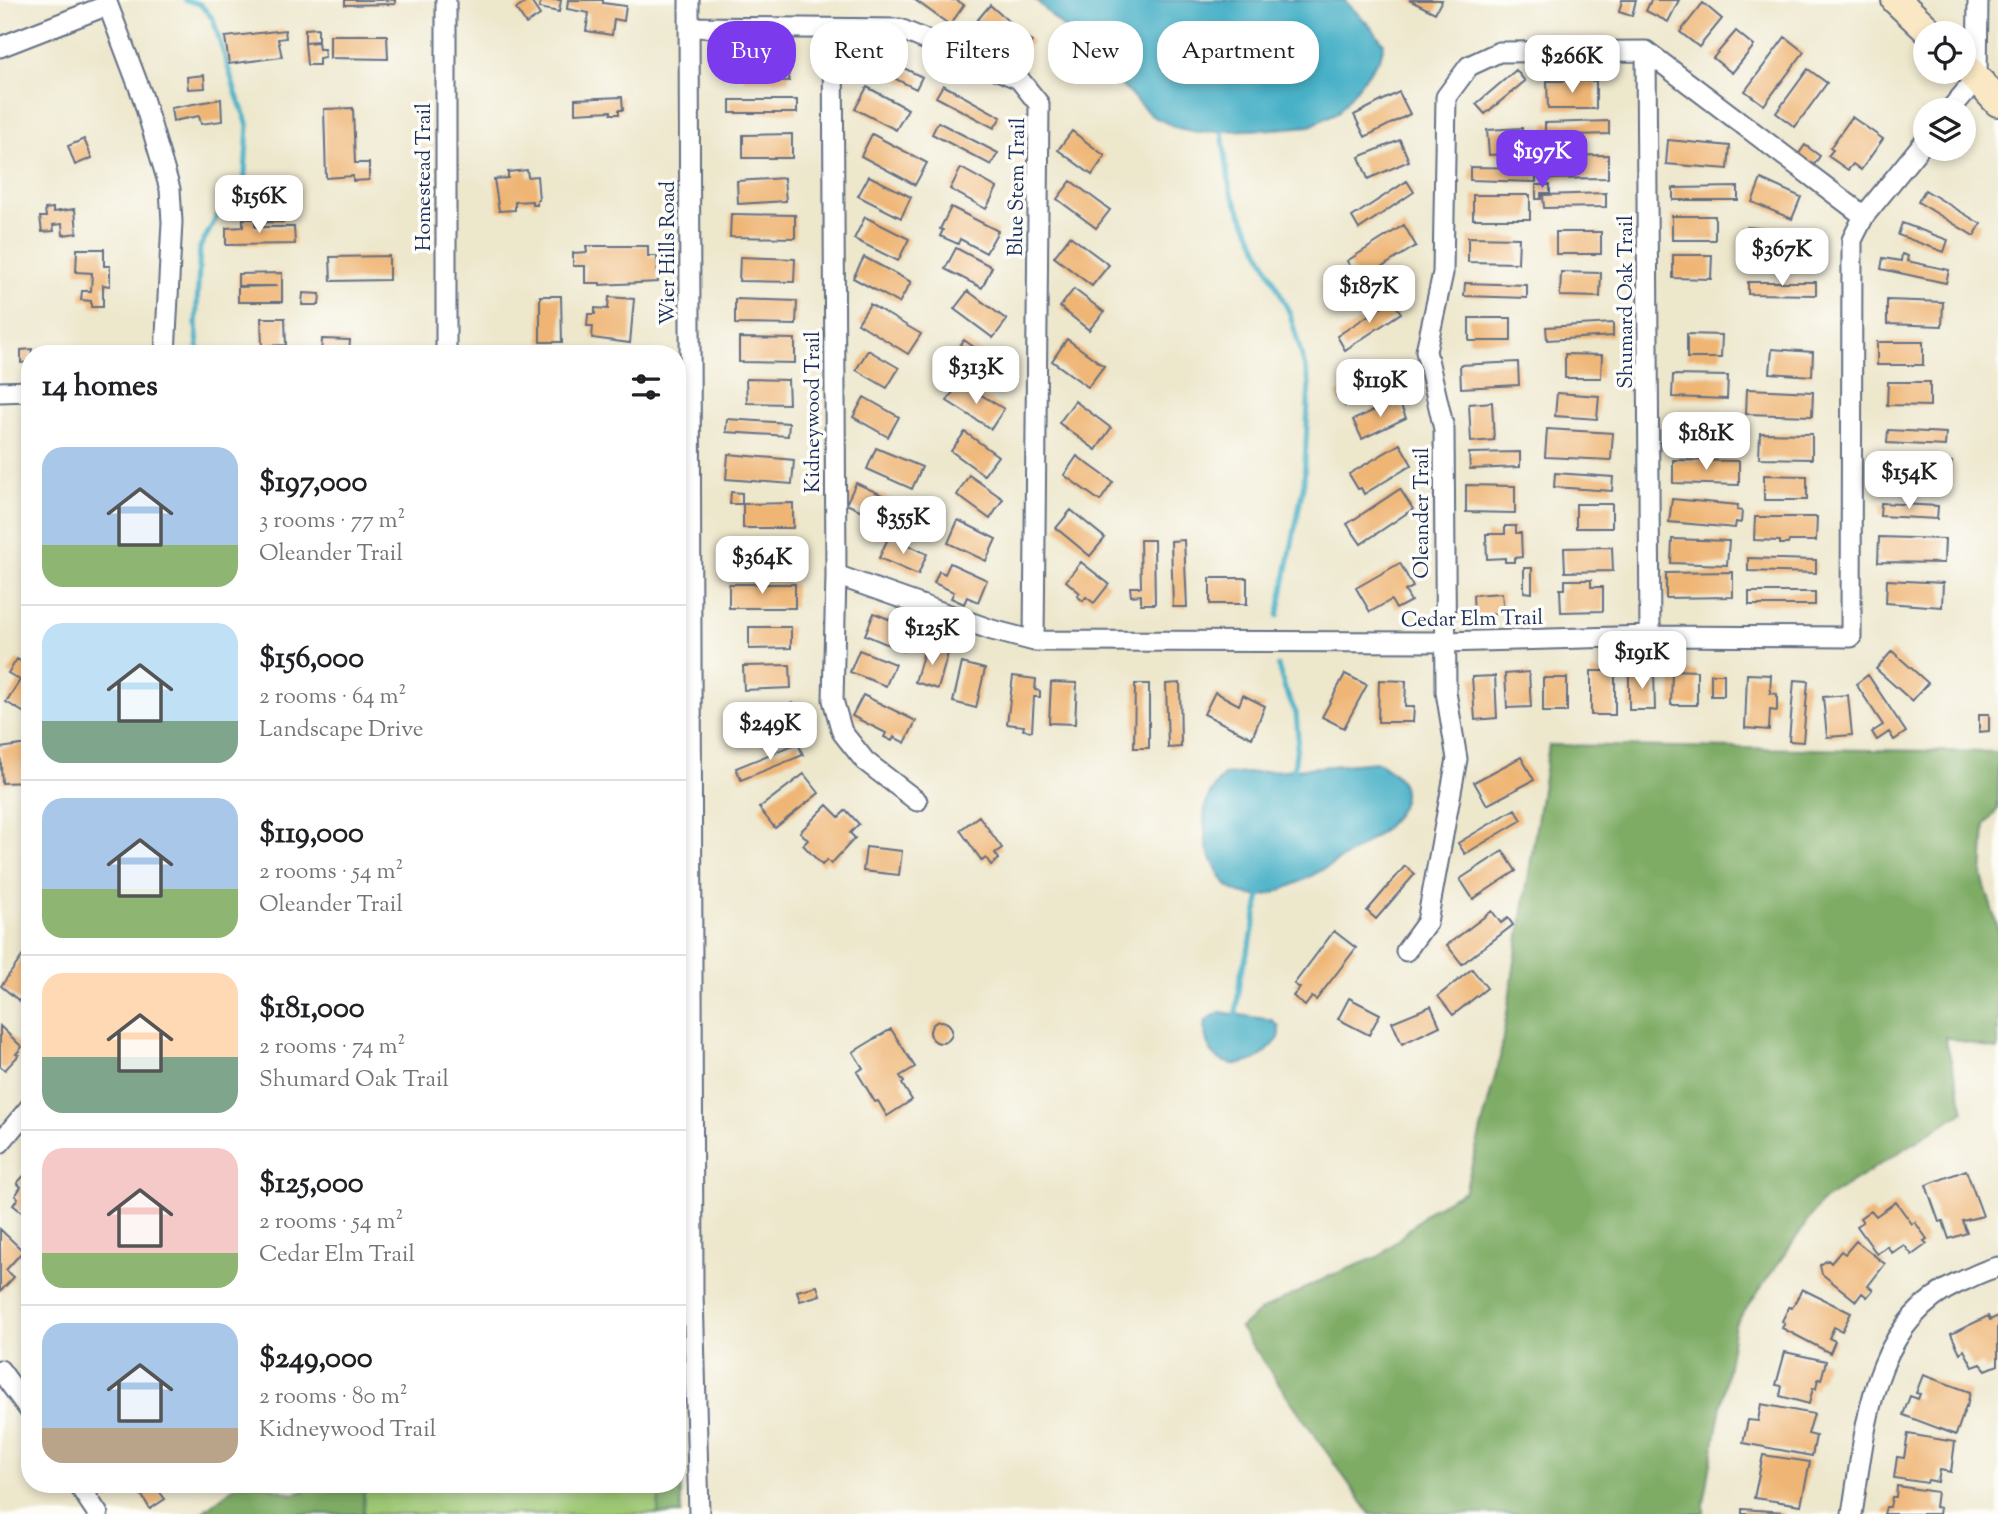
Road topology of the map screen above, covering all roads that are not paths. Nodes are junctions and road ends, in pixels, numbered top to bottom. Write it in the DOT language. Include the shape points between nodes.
graph roads {
  1 [pos="446,0"];
  2 [pos="689,0"];
  3 [pos="1896,0"];
  4 [pos="1978,0"];
  5 [pos="107,2"];
  6 [pos="1918,21"];
  7 [pos="1976,21"];
  8 [pos="690,27"];
  9 [pos="810,29"];
  10 [pos="908,32"];
  11 [pos="0,47"];
  12 [pos="1646,51"];
  13 [pos="1976,78"];
  14 [pos="832,84"];
  15 [pos="1998,102"];
  16 [pos="1913,156"];
  17 [pos="1864,216"];
  18 [pos="165,345"];
  19 [pos="446,345"];
  20 [pos="21,391"];
  21 [pos="0,392"];
  22 [pos="836,575"];
  23 [pos="1650,636"];
  24 [pos="1034,641"];
  25 [pos="1445,642"];
  26 [pos="917,801"];
  27 [pos="1406,951"];
  28 [pos="21,1118"];
  29 [pos="0,1143"];
  30 [pos="1998,1267"];
  31 [pos="0,1370"];
  32 [pos="21,1399"];
  33 [pos="84,1493"];
  34 [pos="98,1514"];
  35 [pos="699,1514"];
  36 [pos="1852,1514"];
  1 -- 19 [label="street, Homestead Trail"];
  2 -- 8 [label="street, Wier Hills Road"];
  3 -- 6 [label="street"];
  4 -- 7 [label="street"];
  5 -- 11 [label="street"];
  5 -- 18 [label="street" via="170,189"];
  8 -- 9 [label="street, Blue Stem Trail"];
  8 -- 35 [label="street, Wier Hills Road" via="690,895"];
  10 -- 24 [label="street, Blue Stem Trail" via="1019,79 1039,104"];
  12 -- 17 [label="street"];
  12 -- 23 [label="street, Shumard Oak Trail"];
  12 -- 25 [label="street, Oleander Trail" via="1499,52 1469,66 1446,97 1443,273 1426,351 1444,429"];
  13 -- 15 [label="street"];
  14 -- 22 [label="street, Kidneywood Trail"];
  16 -- 17 [label="street, Cedar Elm Trail"];
  17 -- 23 [label="street, Cedar Elm Trail" via="1852,240 1851,637"];
  20 -- 21 [label="street"];
  22 -- 24 [label="street, Cedar Elm Trail"];
  22 -- 26 [label="street, Kidneywood Trail" via="833,700 842,732 865,761"];
  23 -- 25 [label="street, Cedar Elm Trail"];
  24 -- 25 [label="street, Cedar Elm Trail"];
  25 -- 27 [label="street, Oleander Trail" via="1446,692 1457,759 1427,922"];
  28 -- 29 [label="street"];
  30 -- 36 [label="street" via="1950,1287 1921,1306 1899,1334 1882,1366 1870,1406"];
  31 -- 32 [label="street"];
  33 -- 34 [label="street"];
}
